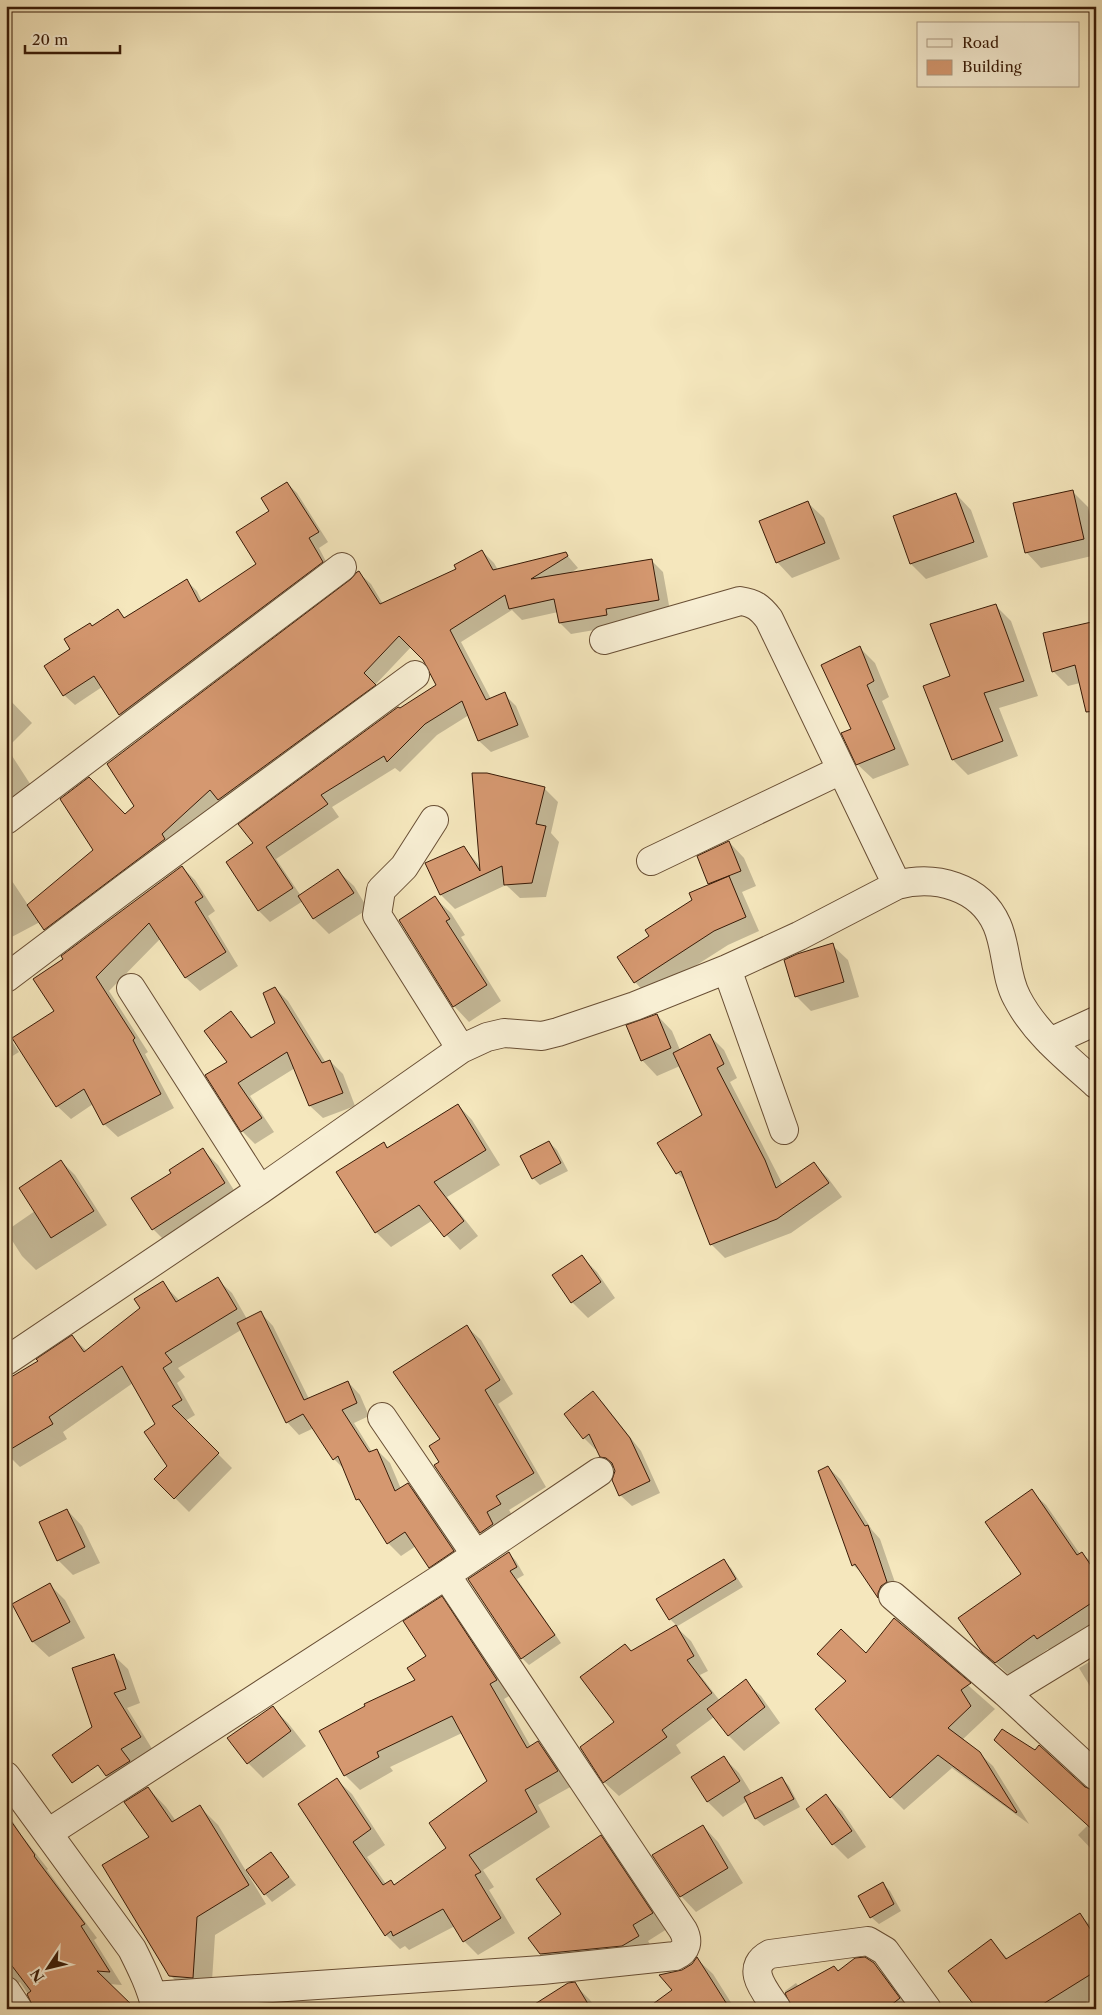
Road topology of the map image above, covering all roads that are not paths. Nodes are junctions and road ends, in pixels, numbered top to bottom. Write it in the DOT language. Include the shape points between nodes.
graph roads {
  1 [pos="342,567"];
  2 [pos="604,640"];
  3 [pos="415,676"];
  4 [pos="842,770"];
  5 [pos="6,820"];
  6 [pos="434,820"];
  7 [pos="651,861"];
  8 [pos="897,886"];
  9 [pos="727,969"];
  10 [pos="6,978"];
  11 [pos="131,988"];
  12 [pos="1096,1021"];
  13 [pos="1050,1042"];
  14 [pos="461,1049"];
  15 [pos="1096,1084"];
  16 [pos="784,1130"];
  17 [pos="260,1190"];
  18 [pos="6,1361"];
  19 [pos="382,1417"];
  20 [pos="599,1472"];
  21 [pos="476,1555"];
  22 [pos="446,1575"];
  23 [pos="893,1596"];
  24 [pos="1096,1638"];
  25 [pos="1006,1693"];
  26 [pos="6,1776"];
  27 [pos="1096,1776"];
  28 [pos="48,1832"];
  29 [pos="6,1991"];
  30 [pos="154,2002"];
  31 [pos="18,2009"];
  32 [pos="777,2009"];
  33 [pos="927,2009"];
  1 -- 5 [label="street"];
  2 -- 4 [label="street" via="740,601 752,602 769,619"];
  3 -- 10 [label="street"];
  4 -- 7 [label="street"];
  4 -- 8 [label="street"];
  6 -- 14 [label="street" via="404,867 381,890 377,915"];
  8 -- 9 [label="street"];
  8 -- 13 [label="street" via="912,881 928,881 960,887 987,908 997,925 1016,997"];
  9 -- 14 [label="street" via="635,1006 558,1032 542,1036 504,1033"];
  9 -- 16 [label="street"];
  11 -- 17 [label="street"];
  12 -- 13 [label="street"];
  13 -- 15 [label="street"];
  14 -- 17 [label="street"];
  17 -- 18 [label="street"];
  19 -- 21 [label="street"];
  20 -- 21 [label="street"];
  21 -- 22 [label="street"];
  22 -- 28 [label="street"];
  22 -- 30 [label="street" via="683,1930 687,1941 683,1951 675,1956 542,1970"];
  23 -- 25 [label="street"];
  24 -- 25 [label="street"];
  25 -- 27 [label="street"];
  26 -- 28 [label="street"];
  28 -- 30 [label="street" via="132,1950"];
  29 -- 31 [label="street"];
  32 -- 33 [label="street" via="758,1978 758,1963 763,1957 868,1941 888,1955"];
}
